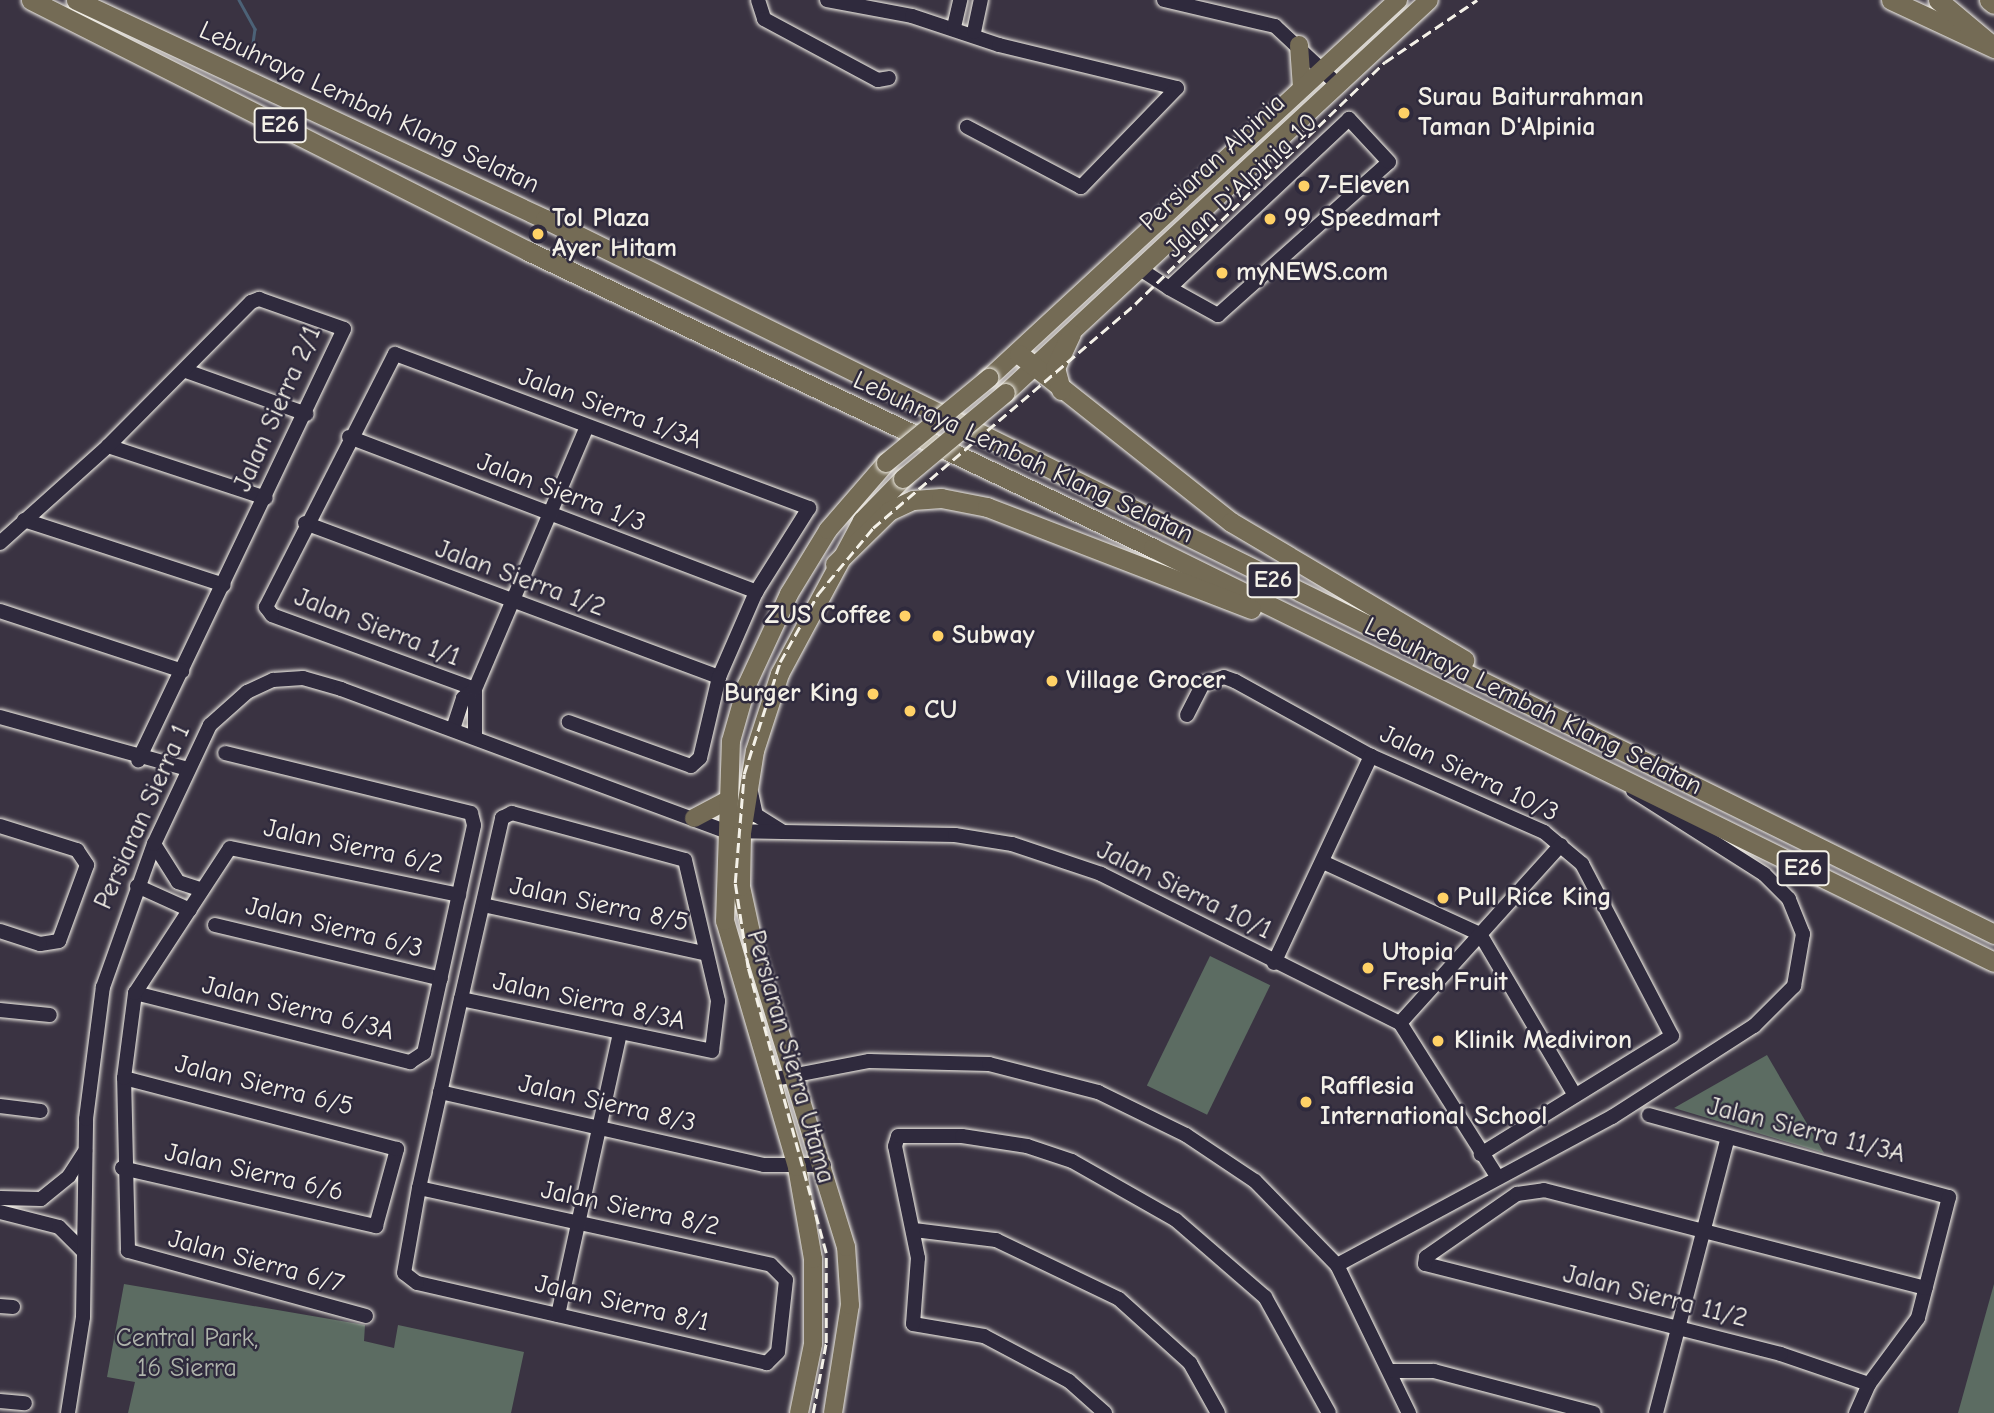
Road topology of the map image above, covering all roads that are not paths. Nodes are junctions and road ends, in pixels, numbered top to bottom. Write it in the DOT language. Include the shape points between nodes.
graph roads {
  1 [pos="31,0"];
  2 [pos="76,0"];
  3 [pos="758,0"];
  4 [pos="827,0"];
  5 [pos="960,0"];
  6 [pos="981,0"];
  7 [pos="1164,0"];
  8 [pos="1398,0"];
  9 [pos="1429,0"];
  10 [pos="1891,0"];
  11 [pos="1938,0"];
  12 [pos="1989,0"];
  13 [pos="1994,4"];
  14 [pos="954,27"];
  15 [pos="974,32"];
  16 [pos="1301,48"];
  17 [pos="1994,48"];
  18 [pos="1343,50"];
  19 [pos="1322,70"];
  20 [pos="889,78"];
  21 [pos="1336,83"];
  22 [pos="1302,88"];
  23 [pos="967,127"];
  24 [pos="1140,269"];
  25 [pos="1169,288"];
  26 [pos="1071,333"];
  27 [pos="1019,354"];
  28 [pos="1036,368"];
  29 [pos="186,371"];
  30 [pos="989,378"];
  31 [pos="1062,392"];
  32 [pos="1006,393"];
  33 [pos="307,414"];
  34 [pos="586,429"];
  35 [pos="349,437"];
  36 [pos="108,446"];
  37 [pos="266,498"];
  38 [pos="549,516"];
  39 [pos="24,520"];
  40 [pos="305,523"];
  41 [pos="0,543"];
  42 [pos="835,564"];
  43 [pos="223,585"];
  44 [pos="756,592"];
  45 [pos="512,604"];
  46 [pos="0,611"];
  47 [pos="1321,633"];
  48 [pos="182,671"];
  49 [pos="719,677"];
  50 [pos="475,689"];
  51 [pos="1187,715"];
  52 [pos="0,717"];
  53 [pos="569,722"];
  54 [pos="453,729"];
  55 [pos="475,736"];
  56 [pos="225,753"];
  57 [pos="1371,756"];
  58 [pos="138,760"];
  59 [pos="187,769"];
  60 [pos="1613,774"];
  61 [pos="749,776"];
  62 [pos="1696,785"];
  63 [pos="726,801"];
  64 [pos="694,818"];
  65 [pos="0,826"];
  66 [pos="733,832"];
  67 [pos="791,834"];
  68 [pos="154,844"];
  69 [pos="1561,845"];
  70 [pos="1325,863"];
  71 [pos="137,886"];
  72 [pos="202,890"];
  73 [pos="459,895"];
  74 [pos="483,905"];
  75 [pos="190,910"];
  76 [pos="215,925"];
  77 [pos="0,931"];
  78 [pos="1990,931"];
  79 [pos="1480,934"];
  80 [pos="704,953"];
  81 [pos="1994,962"];
  82 [pos="1274,963"];
  83 [pos="441,979"];
  84 [pos="135,993"];
  85 [pos="461,999"];
  86 [pos="0,1010"];
  87 [pos="50,1015"];
  88 [pos="1400,1023"];
  89 [pos="620,1034"];
  90 [pos="794,1075"];
  91 [pos="124,1077"];
  92 [pos="770,1080"];
  93 [pos="440,1092"];
  94 [pos="1575,1094"];
  95 [pos="0,1107"];
  96 [pos="41,1111"];
  97 [pos="1649,1115"];
  98 [pos="600,1128"];
  99 [pos="1728,1138"];
  100 [pos="85,1150"];
  101 [pos="1481,1154"];
  102 [pos="824,1165"];
  103 [pos="797,1167"];
  104 [pos="122,1168"];
  105 [pos="1498,1178"];
  106 [pos="60,1184"];
  107 [pos="84,1185"];
  108 [pos="419,1188"];
  109 [pos="0,1198"];
  110 [pos="30,1208"];
  111 [pos="0,1212"];
  112 [pos="578,1224"];
  113 [pos="376,1226"];
  114 [pos="60,1227"];
  115 [pos="84,1229"];
  116 [pos="914,1230"];
  117 [pos="1702,1230"];
  118 [pos="83,1251"];
  119 [pos="1337,1265"];
  120 [pos="1926,1287"];
  121 [pos="558,1315"];
  122 [pos="366,1317"];
  123 [pos="785,1319"];
  124 [pos="1676,1326"];
  125 [pos="1393,1371"];
  126 [pos="1868,1384"];
  127 [pos="0,1401"];
  128 [pos="25,1403"];
  129 [pos="68,1413"];
  130 [pos="799,1413"];
  131 [pos="834,1413"];
  132 [pos="1105,1413"];
  133 [pos="1218,1413"];
  134 [pos="1329,1413"];
  135 [pos="1409,1413"];
  136 [pos="1594,1413"];
  137 [pos="1656,1413"];
  138 [pos="1856,1413"];
  1 -- 47 [label="highway, Lebuhraya Lembah Klang Selatan / E26" via="528,250"];
  2 -- 62 [label="highway, Lebuhraya Lembah Klang Selatan / E26" via="555,224 1107,501"];
  3 -- 20 [label="street" via="764,19 878,80"];
  4 -- 14 [label="street"];
  5 -- 14 [label="street"];
  6 -- 15 [label="street"];
  7 -- 16 [label="street" via="1275,26"];
  8 -- 18 [label="main road, Persiaran Alpinia"];
  9 -- 21 [label="main road, Persiaran Alpinia"];
  10 -- 17 [label="highway"];
  11 -- 17 [label="highway"];
  12 -- 13 [label="highway"];
  14 -- 15 [label="street"];
  15 -- 23 [label="street" via="999,45 1172,84 1177,96 1082,187"];
  16 -- 18 [label="main road"];
  16 -- 19 [label="street"];
  16 -- 22 [label="main road"];
  18 -- 19 [label="main road, Persiaran Alpinia"];
  19 -- 21 [label="street"];
  19 -- 22 [label="main road, Persiaran Alpinia"];
  21 -- 24 [label="main road, Persiaran Alpinia"];
  22 -- 27 [label="main road, Persiaran Alpinia"];
  24 -- 25 [label="street"];
  24 -- 26 [label="main road, Persiaran Alpinia"];
  25 -- 25 [label="street, Jalan D'Alpinia 10" via="1349,119 1389,162 1218,315"];
  26 -- 28 [label="main road, Persiaran Alpinia"];
  26 -- 31 [label="highway" via="1055,368"];
  27 -- 28 [label="highway"];
  27 -- 30 [label="main road, Persiaran Alpinia"];
  28 -- 31 [label="highway"];
  28 -- 32 [label="main road, Persiaran Alpinia"];
  29 -- 33 [label="street"];
  29 -- 33 [label="street, Jalan Sierra 2/1" via="259,299 337,323 345,334"];
  29 -- 36 [label="street, Jalan Sierra 2/1"];
  30 -- 63 [label="main road, Persiaran Sierra Utama, bridge" via="886,463 828,530 764,643 736,718"];
  31 -- 62 [label="highway" via="1135,440 1269,547"];
  32 -- 42 [label="main road, Persiaran Sierra Utama, bridge" via="903,479 862,521"];
  33 -- 37 [label="street, Jalan Sierra 2/1"];
  34 -- 35 [label="street, Jalan Sierra 1/3A" via="395,354"];
  34 -- 38 [label="street"];
  34 -- 44 [label="street, Jalan Sierra 1/3A" via="808,508"];
  35 -- 38 [label="street, Jalan Sierra 1/3"];
  35 -- 40 [label="street"];
  36 -- 37 [label="street"];
  36 -- 39 [label="street, Jalan Sierra 2/1"];
  37 -- 43 [label="street, Jalan Sierra 2/1"];
  38 -- 44 [label="street, Jalan Sierra 1/3"];
  38 -- 45 [label="street"];
  39 -- 41 [label="street, Jalan Sierra 2/1"];
  39 -- 43 [label="street"];
  40 -- 45 [label="street, Jalan Sierra 1/2"];
  40 -- 50 [label="street, Jalan Sierra 1/1" via="266,607 272,615"];
  42 -- 47 [label="highway" via="889,511 913,500 941,498 987,507"];
  42 -- 61 [label="main road, Persiaran Sierra Utama" via="770,698"];
  43 -- 48 [label="street, Jalan Sierra 2/1"];
  44 -- 49 [label="street"];
  45 -- 49 [label="street, Jalan Sierra 1/2"];
  45 -- 50 [label="street"];
  46 -- 48 [label="street"];
  47 -- 60 [label="highway, Lebuhraya Lembah Klang Selatan / E26"];
  48 -- 58 [label="street, Jalan Sierra 2/1"];
  49 -- 53 [label="street" via="700,758 691,766"];
  50 -- 54 [label="street" via="463,698"];
  50 -- 55 [label="street"];
  51 -- 57 [label="street, Jalan Sierra 10/3" via="1203,684 1224,677"];
  52 -- 58 [label="street"];
  54 -- 55 [label="street, Persiaran Sierra 1"];
  54 -- 59 [label="street, Persiaran Sierra 1" via="303,678 273,680 247,692 210,725"];
  55 -- 64 [label="street, Persiaran Sierra 1"];
  56 -- 73 [label="street, Jalan Sierra 6/3A" via="471,813 474,825"];
  57 -- 69 [label="street, Jalan Sierra 10/3"];
  57 -- 70 [label="street"];
  58 -- 59 [label="street"];
  59 -- 68 [label="street, Persiaran Sierra 1"];
  60 -- 81 [label="highway, Lebuhraya Lembah Klang Selatan / E26"];
  60 -- 105 [label="street" via="1660,812 1764,874 1788,899 1803,934 1803,962 1794,986 1754,1026 1612,1117"];
  61 -- 66 [label="main road, Persiaran Sierra Utama"];
  61 -- 67 [label="street" via="756,815 766,826"];
  62 -- 78 [label="highway, Lebuhraya Lembah Klang Selatan / E26"];
  63 -- 64 [label="main road"];
  63 -- 66 [label="main road, Persiaran Sierra Utama"];
  64 -- 66 [label="street, Persiaran Sierra 1"];
  65 -- 77 [label="street" via="77,850 87,865 59,941 40,944"];
  66 -- 67 [label="street, Jalan Sierra 10/1"];
  66 -- 90 [label="main road, Persiaran Sierra Utama" via="746,915"];
  66 -- 92 [label="main road, Persiaran Sierra Utama" via="725,921"];
  67 -- 82 [label="street, Jalan Sierra 10/1" via="955,835 1012,845 1101,874"];
  68 -- 71 [label="street, Persiaran Sierra 1"];
  68 -- 72 [label="street" via="178,883"];
  69 -- 79 [label="street"];
  69 -- 94 [label="street, Jalan Sierra 10/3" via="1583,864 1672,1036"];
  70 -- 79 [label="street"];
  70 -- 82 [label="street"];
  71 -- 75 [label="street"];
  71 -- 100 [label="street, Persiaran Sierra 1" via="97,1013"];
  72 -- 73 [label="street, Jalan Sierra 6/2" via="225,853 238,847"];
  72 -- 75 [label="street"];
  73 -- 83 [label="street, Jalan Sierra 6/3A"];
  74 -- 80 [label="street, Jalan Sierra 8/5"];
  74 -- 80 [label="street" via="502,818 512,813 671,851 690,869"];
  74 -- 85 [label="street"];
  75 -- 84 [label="street"];
  76 -- 83 [label="street, Jalan Sierra 6/3"];
  79 -- 88 [label="street"];
  79 -- 94 [label="street"];
  80 -- 89 [label="street, Jalan Sierra 8/3A" via="719,1026 706,1054"];
  82 -- 88 [label="street, Jalan Sierra 10/1"];
  83 -- 84 [label="street, Jalan Sierra 6/3A" via="424,1053 410,1062"];
  84 -- 91 [label="street"];
  85 -- 89 [label="street, Jalan Sierra 8/3A"];
  85 -- 93 [label="street"];
  86 -- 87 [label="street"];
  88 -- 101 [label="street"];
  89 -- 98 [label="street"];
  90 -- 92 [label="street"];
  90 -- 102 [label="main road, Persiaran Sierra Utama"];
  90 -- 119 [label="street" via="912,1058 989,1064 1098,1092 1186,1135 1255,1181"];
  91 -- 104 [label="street"];
  91 -- 113 [label="street, Jalan Sierra 6/5" via="393,1143 397,1149"];
  92 -- 103 [label="main road, Persiaran Sierra Utama"];
  93 -- 98 [label="street, Jalan Sierra 8/3"];
  93 -- 108 [label="street"];
  94 -- 101 [label="street"];
  95 -- 96 [label="street"];
  97 -- 99 [label="street, Jalan Sierra 11/3A"];
  98 -- 103 [label="street, Jalan Sierra 8/3" via="764,1165"];
  98 -- 112 [label="street"];
  99 -- 117 [label="street"];
  99 -- 120 [label="street, Jalan Sierra 11/3A" via="1949,1197"];
  100 -- 106 [label="street"];
  100 -- 107 [label="street, Persiaran Sierra 1"];
  101 -- 105 [label="street"];
  102 -- 103 [label="street, Jalan Sierra 8/3"];
  102 -- 131 [label="main road, Persiaran Sierra Utama" via="850,1273"];
  103 -- 130 [label="main road, Persiaran Sierra Utama" via="814,1308"];
  104 -- 113 [label="street, Jalan Sierra 6/6"];
  104 -- 122 [label="street, Jalan Sierra 6/7" via="126,1245 133,1255"];
  105 -- 119 [label="street"];
  106 -- 107 [label="street"];
  106 -- 110 [label="street"];
  107 -- 115 [label="street, Persiaran Sierra 1"];
  108 -- 112 [label="street, Jalan Sierra 8/2"];
  108 -- 121 [label="street, Jalan Sierra 8/1" via="404,1273 417,1283"];
  109 -- 110 [label="street"];
  110 -- 111 [label="street"];
  110 -- 114 [label="street"];
  112 -- 121 [label="street"];
  112 -- 123 [label="street, Jalan Sierra 8/2" via="771,1265 786,1280"];
  114 -- 115 [label="street"];
  114 -- 118 [label="street"];
  115 -- 118 [label="street, Persiaran Sierra 1"];
  116 -- 132 [label="street" via="911,1319 916,1328 984,1336 1069,1381"];
  116 -- 133 [label="street" via="996,1240 1046,1258 1119,1299 1190,1363"];
  116 -- 134 [label="street" via="895,1146 904,1135 1027,1146 1072,1161 1176,1220 1265,1297"];
  117 -- 120 [label="street"];
  117 -- 124 [label="street"];
  117 -- 124 [label="street, Jalan Sierra 11/2" via="1530,1189 1430,1250 1425,1264"];
  118 -- 129 [label="street, Persiaran Sierra 1" via="83,1317"];
  119 -- 125 [label="street"];
  120 -- 126 [label="street" via="1911,1332"];
  121 -- 123 [label="street, Jalan Sierra 8/1" via="767,1363 778,1352"];
  124 -- 126 [label="street, Jalan Sierra 11/2" via="1860,1377"];
  124 -- 137 [label="street"];
  125 -- 135 [label="street"];
  125 -- 136 [label="street" via="1434,1371"];
  126 -- 138 [label="street"];
  127 -- 128 [label="street"];
}
